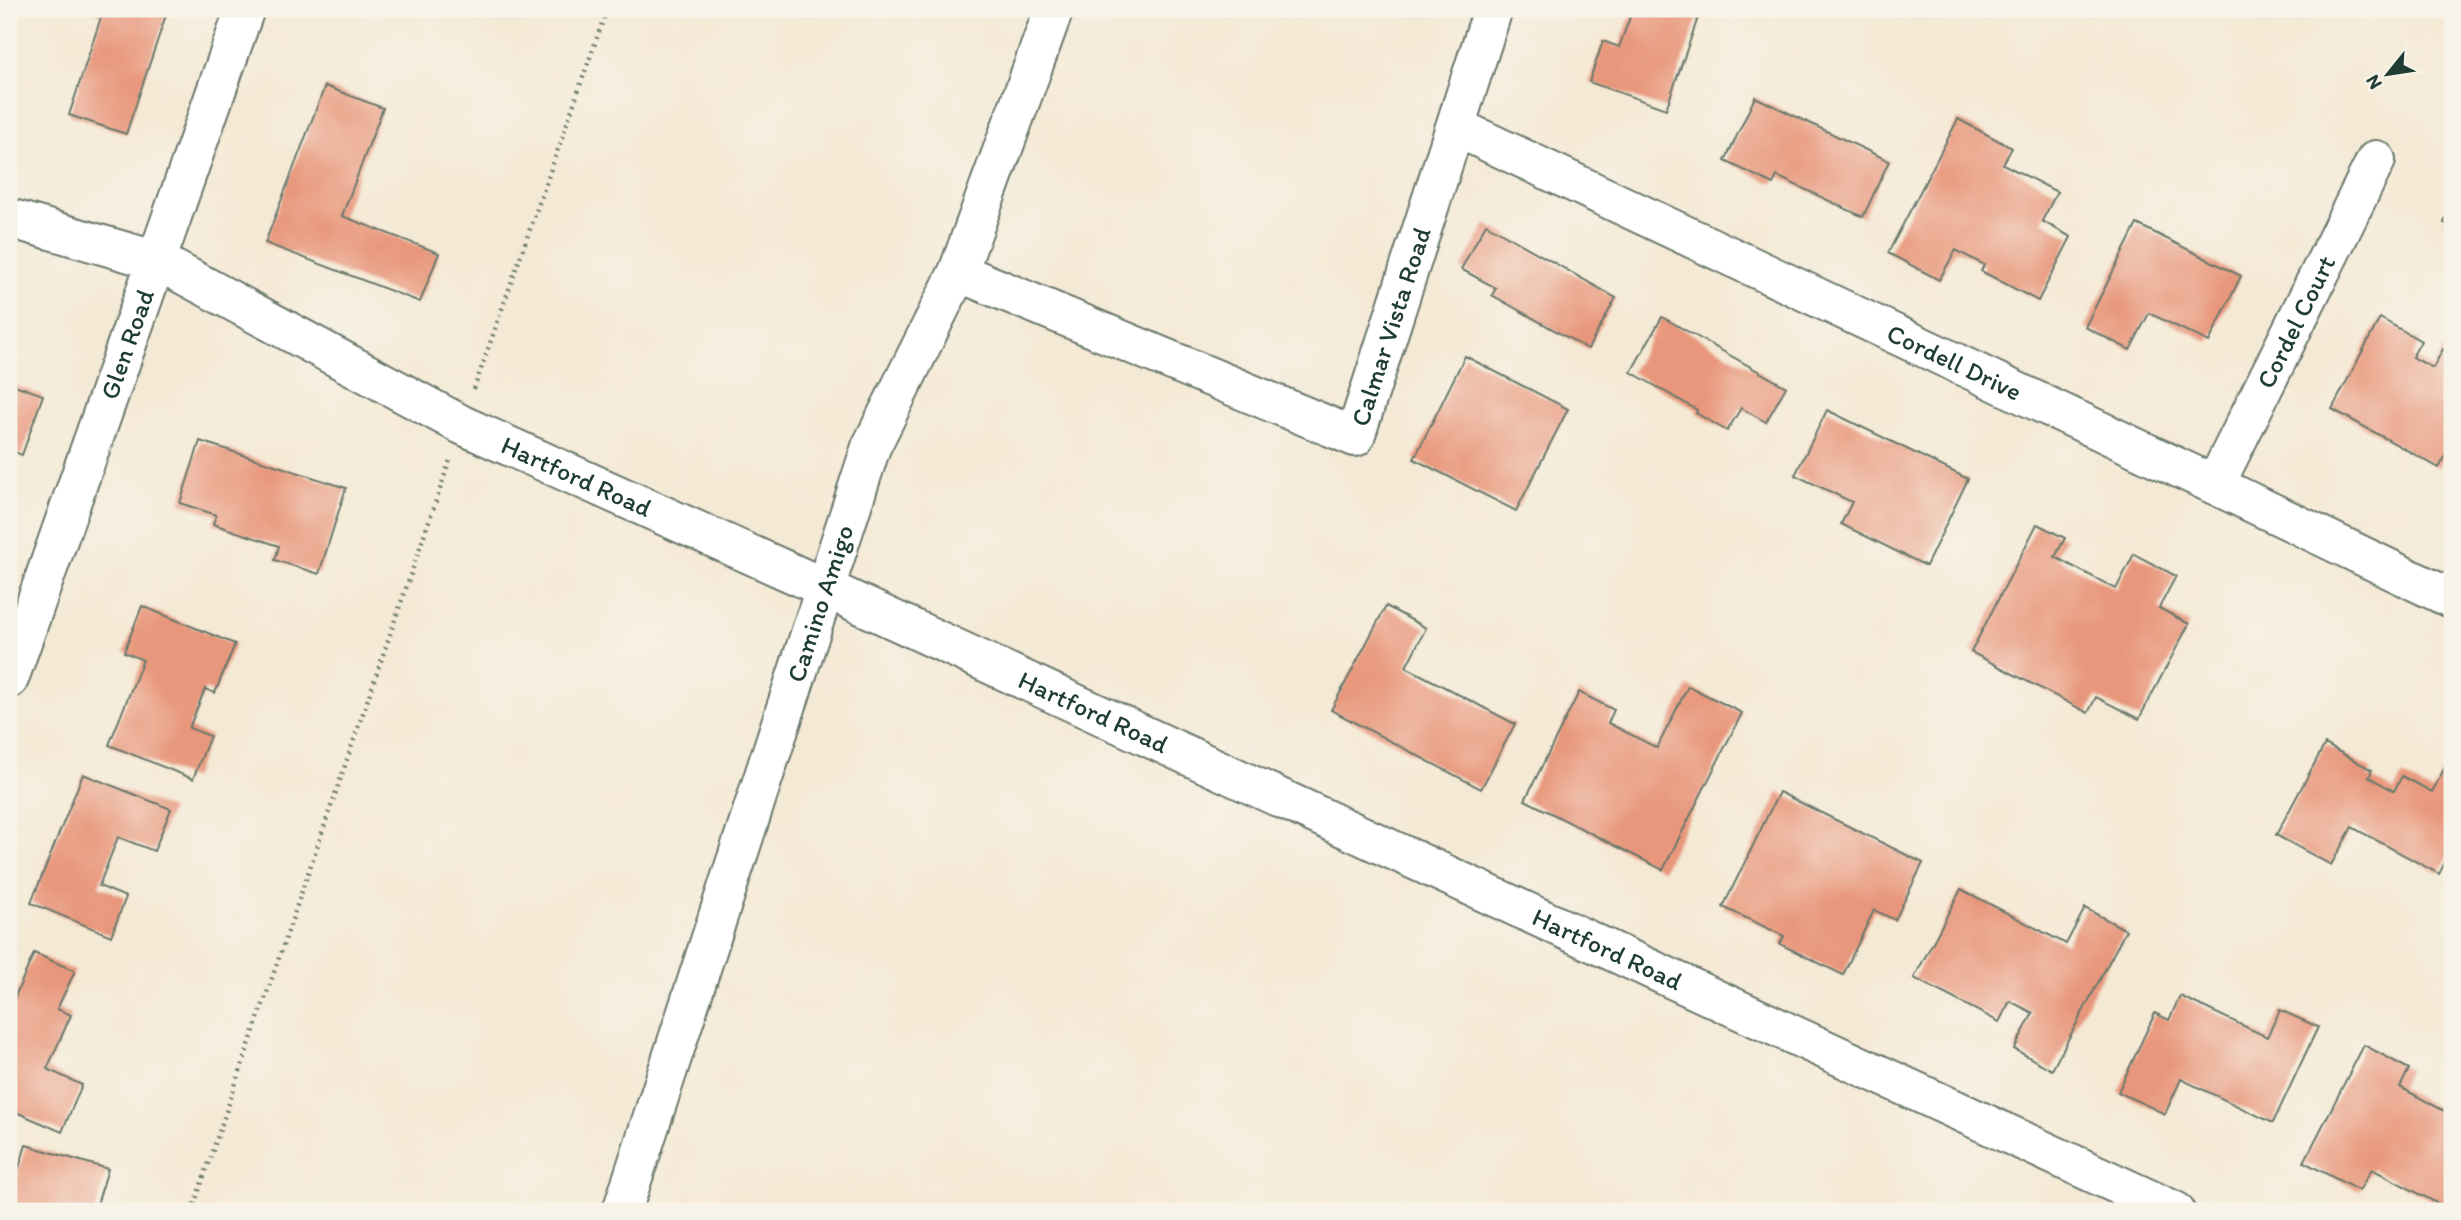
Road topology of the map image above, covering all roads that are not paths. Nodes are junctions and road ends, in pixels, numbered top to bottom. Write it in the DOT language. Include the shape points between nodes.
graph roads {
  1 [pos="245,9"];
  2 [pos="1054,9"];
  3 [pos="1493,9"];
  4 [pos="1456,127"];
  5 [pos="2376,160"];
  6 [pos="9,218"];
  7 [pos="158,261"];
  8 [pos="958,272"];
  9 [pos="2215,485"];
  10 [pos="825,588"];
  11 [pos="2452,599"];
  12 [pos="9,679"];
  13 [pos="622,1211"];
  14 [pos="2175,1211"];
  1 -- 7 [label="street, Glen Road"];
  2 -- 8 [label="street, Camino Amigo"];
  3 -- 4 [label="street, Calmar Vista Road"];
  4 -- 8 [label="street, Calmar Vista Road" via="1354,437"];
  4 -- 9 [label="street, Cordell Drive"];
  5 -- 9 [label="street, Cordel Court"];
  6 -- 7 [label="street, Hartford Road"];
  7 -- 10 [label="street, Hartford Road" via="462,425"];
  7 -- 12 [label="street, Glen Road"];
  8 -- 10 [label="street, Camino Amigo" via="871,447"];
  9 -- 11 [label="street, Cordell Drive"];
  10 -- 13 [label="street, Camino Amigo"];
  10 -- 14 [label="street, Hartford Road"];
}
